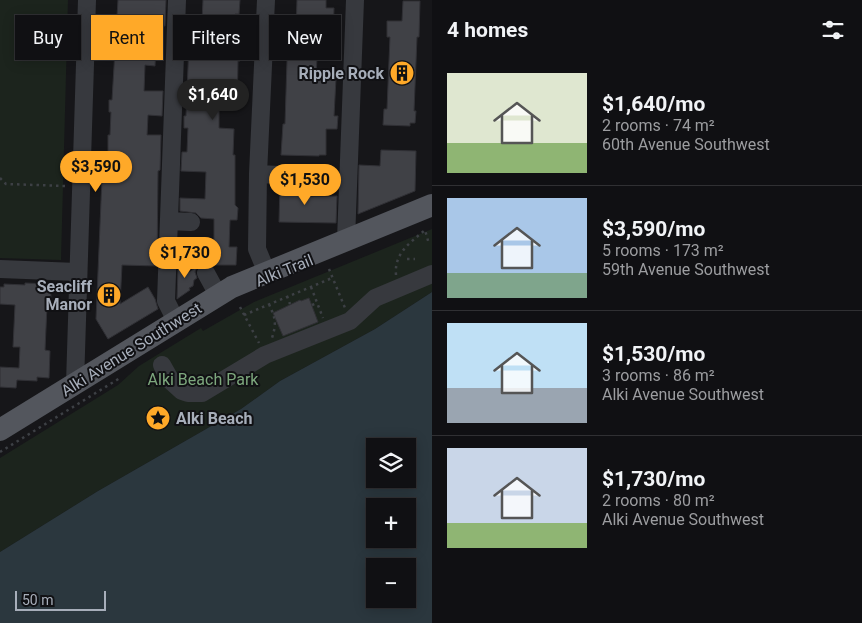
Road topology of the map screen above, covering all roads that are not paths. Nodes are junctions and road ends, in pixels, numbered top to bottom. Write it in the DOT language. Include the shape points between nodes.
graph roads {
  1 [pos="87,0"];
  2 [pos="177,0"];
  3 [pos="266,0"];
  4 [pos="355,0"];
  5 [pos="258,174"];
  6 [pos="279,175"];
  7 [pos="432,204"];
  8 [pos="169,221"];
  9 [pos="192,222"];
  10 [pos="346,240"];
  11 [pos="0,269"];
  12 [pos="77,272"];
  13 [pos="206,273"];
  14 [pos="267,273"];
  15 [pos="432,274"];
  16 [pos="218,295"];
  17 [pos="176,321"];
  18 [pos="162,365"];
  19 [pos="74,384"];
  20 [pos="0,430"];
  1 -- 12 [label="street"];
  2 -- 8 [label="street" via="174,186"];
  3 -- 5 [label="street"];
  4 -- 10 [label="street"];
  5 -- 6 [label="street"];
  5 -- 14 [label="street" via="257,249"];
  7 -- 10 [label="main road, Alki Avenue Southwest"];
  8 -- 9 [label="street"];
  8 -- 17 [label="street" via="166,301"];
  10 -- 14 [label="main road, Alki Avenue Southwest"];
  11 -- 12 [label="street"];
  12 -- 19 [label="street"];
  13 -- 16 [label="street"];
  14 -- 16 [label="main road, Alki Avenue Southwest"];
  15 -- 18 [label="street" via="375,298 350,321 265,355 209,390 195,394 176,387"];
  16 -- 17 [label="main road, Alki Avenue Southwest"];
  17 -- 19 [label="main road, Alki Avenue Southwest"];
  19 -- 20 [label="main road, Alki Avenue Southwest"];
}
